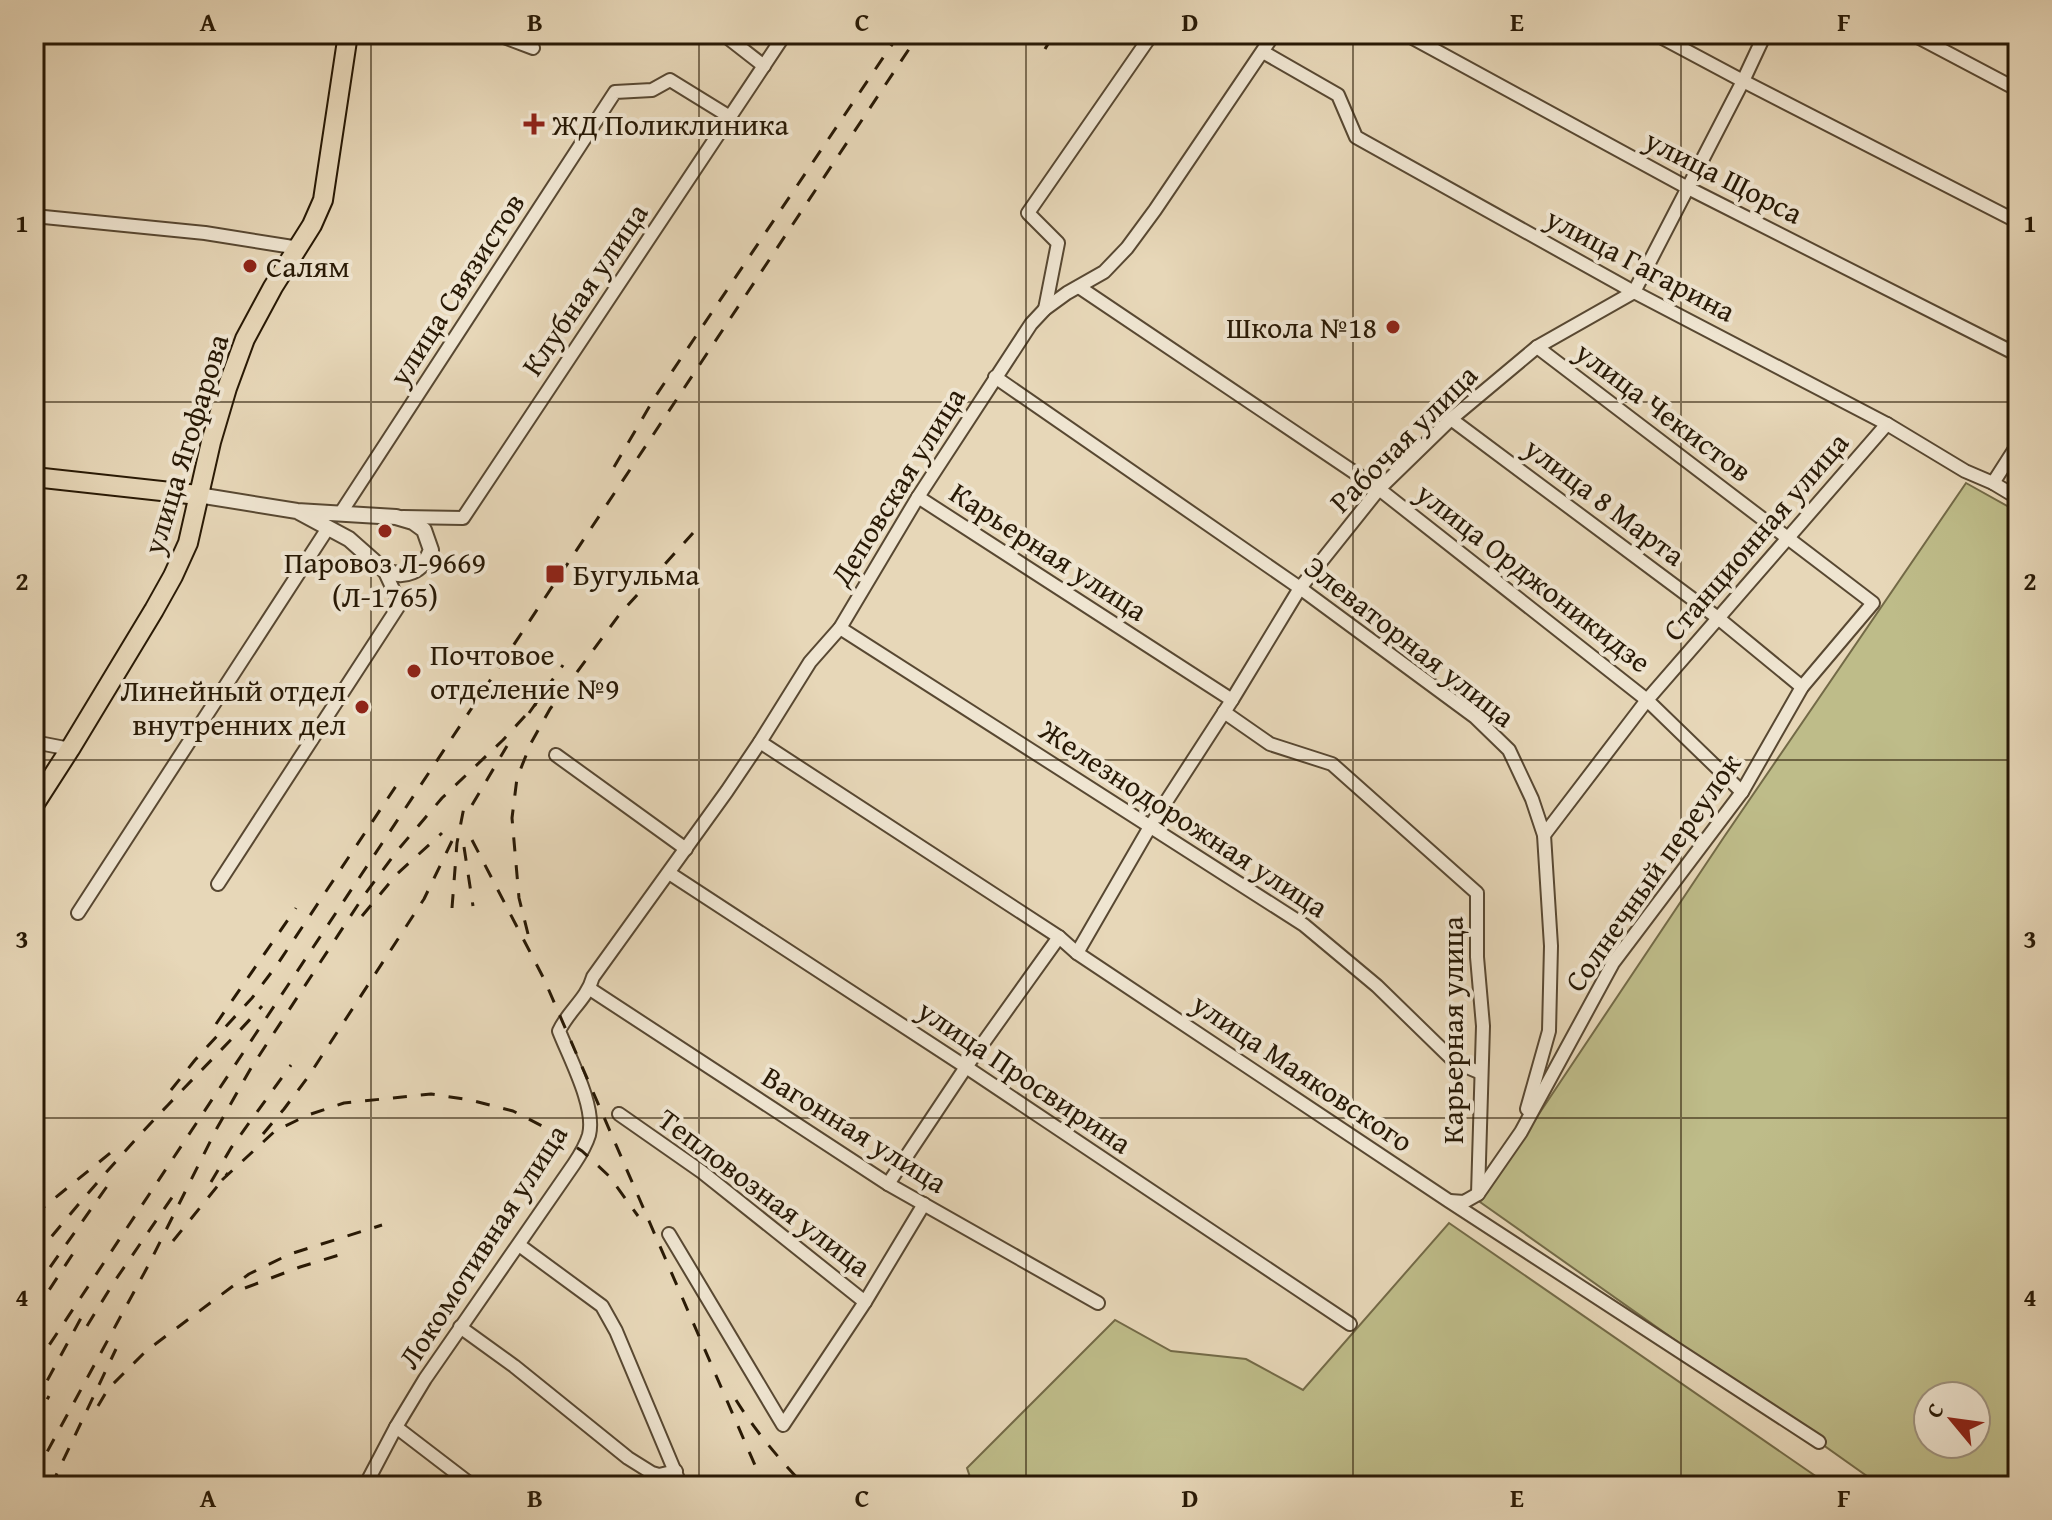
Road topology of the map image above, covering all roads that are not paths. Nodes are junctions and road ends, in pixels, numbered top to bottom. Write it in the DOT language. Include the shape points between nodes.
graph roads {
  1 [pos="348,34"];
  2 [pos="496,34"];
  3 [pos="723,34"];
  4 [pos="785,34"];
  5 [pos="1152,34"];
  6 [pos="1274,34"];
  7 [pos="1655,34"];
  8 [pos="1765,34"];
  9 [pos="1912,34"];
  10 [pos="1409,36"];
  11 [pos="533,48"];
  12 [pos="1263,52"];
  13 [pos="764,66"];
  14 [pos="1743,81"];
  15 [pos="2018,90"];
  16 [pos="730,117"];
  17 [pos="1688,188"];
  18 [pos="34,216"];
  19 [pos="2018,222"];
  20 [pos="299,248"];
  21 [pos="1079,287"];
  22 [pos="1634,292"];
  23 [pos="1045,309"];
  24 [pos="1537,347"];
  25 [pos="2018,355"];
  26 [pos="995,377"];
  27 [pos="1451,419"];
  28 [pos="1887,424"];
  29 [pos="2018,444"];
  30 [pos="34,477"];
  31 [pos="1993,483"];
  32 [pos="1379,489"];
  33 [pos="198,495"];
  34 [pos="918,497"];
  35 [pos="2018,498"];
  36 [pos="297,511"];
  37 [pos="340,514"];
  38 [pos="396,517"];
  39 [pos="328,528"];
  40 [pos="1789,539"];
  41 [pos="384,570"];
  42 [pos="1300,588"];
  43 [pos="1873,603"];
  44 [pos="1718,618"];
  45 [pos="840,628"];
  46 [pos="1802,687"];
  47 [pos="1232,700"];
  48 [pos="1647,700"];
  49 [pos="1224,712"];
  50 [pos="34,742"];
  51 [pos="760,742"];
  52 [pos="70,749"];
  53 [pos="556,755"];
  54 [pos="1742,792"];
  55 [pos="34,805"];
  56 [pos="1151,825"];
  57 [pos="1544,835"];
  58 [pos="686,849"];
  59 [pos="669,873"];
  60 [pos="218,884"];
  61 [pos="78,913"];
  62 [pos="1059,937"];
  63 [pos="1077,953"];
  64 [pos="590,989"];
  65 [pos="966,1067"];
  66 [pos="1481,1073"];
  67 [pos="619,1114"];
  68 [pos="1521,1132"];
  69 [pos="888,1184"];
  70 [pos="1478,1194"];
  71 [pos="1449,1201"];
  72 [pos="924,1204"];
  73 [pos="669,1234"];
  74 [pos="519,1245"];
  75 [pos="865,1302"];
  76 [pos="1098,1303"];
  77 [pos="1350,1324"];
  78 [pos="460,1327"];
  79 [pos="396,1427"];
  80 [pos="1819,1442"];
  81 [pos="676,1471"];
  82 [pos="365,1486"];
  83 [pos="473,1486"];
  84 [pos="681,1486"];
  1 -- 20 [label="main road, улица Ягофарова" via="323,200"];
  2 -- 11 [label="street"];
  3 -- 13 [label="street"];
  4 -- 13 [label="street, Клубная улица"];
  5 -- 23 [label="street" via="1028,213 1058,243"];
  6 -- 12 [label="street, Деповская улица"];
  7 -- 14 [label="street"];
  8 -- 14 [label="street"];
  9 -- 15 [label="street"];
  10 -- 17 [label="street, улица Щорса"];
  12 -- 21 [label="street, Деповская улица" via="1127,248 1104,272"];
  12 -- 22 [label="street, улица Гагарина" via="1338,95 1356,137"];
  13 -- 16 [label="street, Клубная улица"];
  14 -- 17 [label="street"];
  14 -- 19 [label="street"];
  16 -- 37 [label="street, улица Связистов" via="670,80 652,90 615,92"];
  16 -- 38 [label="street, Клубная улица" via="463,518"];
  17 -- 22 [label="street"];
  17 -- 25 [label="street, улица Щорса"];
  18 -- 20 [label="street"];
  20 -- 33 [label="main road, улица Ягофарова" via="245,339"];
  21 -- 23 [label="street, Деповская улица"];
  21 -- 32 [label="street, улица Орджоникидзе"];
  22 -- 24 [label="street, Рабочая улица"];
  22 -- 28 [label="street, улица Гагарина"];
  23 -- 26 [label="street, Деповская улица"];
  24 -- 27 [label="street, Рабочая улица"];
  24 -- 40 [label="street, улица Чекистов"];
  26 -- 34 [label="street, Деповская улица"];
  26 -- 42 [label="street, Элеваторная улица"];
  27 -- 32 [label="street, Рабочая улица"];
  27 -- 44 [label="street, улица 8 Марта"];
  28 -- 31 [label="street, улица Гагарина"];
  28 -- 40 [label="street, Станционная улица"];
  29 -- 31 [label="street"];
  30 -- 33 [label="main road"];
  31 -- 35 [label="street, улица Гагарина"];
  32 -- 42 [label="street, Рабочая улица"];
  32 -- 48 [label="street, улица Орджоникидзе"];
  33 -- 36 [label="street"];
  33 -- 52 [label="main road, улица Ягофарова" via="188,543 173,576"];
  34 -- 45 [label="street, Деповская улица"];
  34 -- 47 [label="street, Карьерная улица"];
  36 -- 37 [label="street"];
  36 -- 39 [label="street"];
  37 -- 38 [label="street"];
  38 -- 41 [label="street" via="424,530 431,550 413,572 397,575"];
  39 -- 41 [label="street"];
  39 -- 61 [label="street"];
  40 -- 43 [label="street, улица Чекистов"];
  40 -- 44 [label="street, Станционная улица"];
  41 -- 60 [label="street" via="400,604"];
  42 -- 47 [label="street, Рабочая улица"];
  42 -- 57 [label="street, Элеваторная улица" via="1475,717 1509,750"];
  43 -- 46 [label="street, Солнечный переулок"];
  44 -- 46 [label="street, улица 8 Марта"];
  44 -- 48 [label="street, Станционная улица"];
  45 -- 51 [label="street, Деповская улица" via="810,662"];
  45 -- 56 [label="street, Железнодорожная улица"];
  46 -- 54 [label="street, Солнечный переулок"];
  47 -- 49 [label="street, Рабочая улица"];
  48 -- 54 [label="street, улица Орджоникидзе"];
  48 -- 57 [label="street, Станционная улица"];
  49 -- 56 [label="street, Рабочая улица"];
  49 -- 66 [label="street, Карьерная улица" via="1270,744 1332,764 1477,893"];
  50 -- 52 [label="street"];
  51 -- 58 [label="street, Деповская улица"];
  51 -- 62 [label="street, улица Маяковского"];
  52 -- 55 [label="main road, улица Ягофарова"];
  53 -- 58 [label="street"];
  54 -- 68 [label="street, Солнечный переулок" via="1613,963"];
  56 -- 63 [label="street, Рабочая улица"];
  56 -- 66 [label="street, Железнодорожная улица" via="1304,925 1455,1062"];
  57 -- 68 [label="street, Элеваторная улица" via="1551,946 1549,1031"];
  58 -- 59 [label="street, Деповская улица"];
  59 -- 64 [label="street, Деповская улица" via="593,977"];
  59 -- 65 [label="street, улица Просвирина"];
  62 -- 63 [label="street, улица Маяковского"];
  62 -- 65 [label="street"];
  63 -- 71 [label="street, улица Маяковского"];
  64 -- 69 [label="street, Вагонная улица"];
  64 -- 74 [label="street, Локомотивная улица" via="559,1031 588,1105 589,1135"];
  65 -- 69 [label="street"];
  65 -- 77 [label="street, улица Просвирина"];
  66 -- 70 [label="street, Карьерная улица"];
  67 -- 75 [label="street, Тепловозная улица" via="702,1172"];
  68 -- 70 [label="street, Солнечный переулок"];
  69 -- 72 [label="street, Вагонная улица"];
  70 -- 71 [label="street" via="1464,1202"];
  71 -- 80 [label="street, улица Маяковского"];
  72 -- 75 [label="street, Тепловозная улица"];
  72 -- 76 [label="street, Вагонная улица"];
  73 -- 75 [label="street" via="783,1425"];
  74 -- 78 [label="street, Локомотивная улица"];
  74 -- 81 [label="street" via="602,1306"];
  78 -- 79 [label="street, Локомотивная улица"];
  78 -- 81 [label="street" via="628,1458 659,1475"];
  79 -- 82 [label="street, Локомотивная улица"];
  79 -- 83 [label="street"];
  81 -- 84 [label="street"];
}
